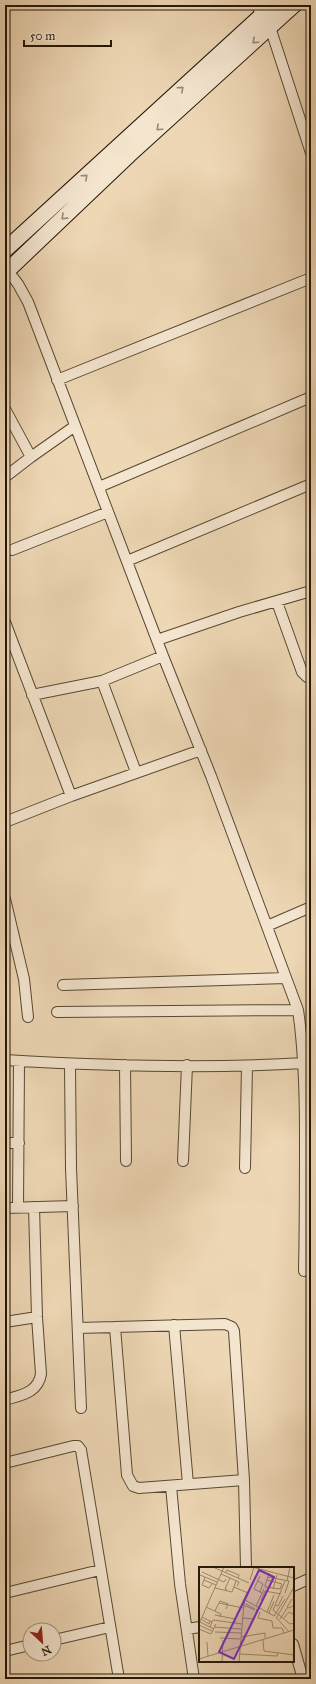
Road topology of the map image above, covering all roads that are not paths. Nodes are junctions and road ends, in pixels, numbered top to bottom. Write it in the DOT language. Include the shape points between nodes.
graph roads {
  1 [pos="273,5"];
  2 [pos="294,5"];
  3 [pos="263,16"];
  4 [pos="311,153"];
  5 [pos="5,250"];
  6 [pos="6,270"];
  7 [pos="311,278"];
  8 [pos="57,380"];
  9 [pos="311,397"];
  10 [pos="5,409"];
  11 [pos="75,426"];
  12 [pos="31,456"];
  13 [pos="5,477"];
  14 [pos="311,484"];
  15 [pos="99,487"];
  16 [pos="108,512"];
  17 [pos="12,550"];
  18 [pos="127,561"];
  19 [pos="311,591"];
  20 [pos="277,602"];
  21 [pos="5,622"];
  22 [pos="157,640"];
  23 [pos="163,656"];
  24 [pos="311,677"];
  25 [pos="102,681"];
  26 [pos="32,695"];
  27 [pos="201,750"];
  28 [pos="136,772"];
  29 [pos="71,796"];
  30 [pos="5,822"];
  31 [pos="5,899"];
  32 [pos="311,907"];
  33 [pos="267,926"];
  34 [pos="286,978"];
  35 [pos="63,985"];
  36 [pos="298,1010"];
  37 [pos="56,1012"];
  38 [pos="28,1017"];
  39 [pos="5,1060"];
  40 [pos="19,1061"];
  41 [pos="304,1063"];
  42 [pos="70,1064"];
  43 [pos="125,1065"];
  44 [pos="187,1065"];
  45 [pos="247,1066"];
  46 [pos="308,1096"];
  47 [pos="5,1143"];
  48 [pos="19,1143"];
  49 [pos="126,1161"];
  50 [pos="183,1161"];
  51 [pos="245,1168"];
  52 [pos="308,1203"];
  53 [pos="73,1206"];
  54 [pos="34,1207"];
  55 [pos="5,1208"];
  56 [pos="18,1208"];
  57 [pos="304,1271"];
  58 [pos="37,1317"];
  59 [pos="5,1322"];
  60 [pos="174,1325"];
  61 [pos="115,1327"];
  62 [pos="78,1328"];
  63 [pos="5,1400"];
  64 [pos="81,1408"];
  65 [pos="5,1463"];
  66 [pos="244,1480"];
  67 [pos="188,1484"];
  68 [pos="171,1486"];
  69 [pos="246,1567"];
  70 [pos="100,1570"];
  71 [pos="311,1578"];
  72 [pos="294,1586"];
  73 [pos="5,1593"];
  74 [pos="110,1627"];
  75 [pos="199,1627"];
  76 [pos="187,1629"];
  77 [pos="62,1638"];
  78 [pos="22,1647"];
  79 [pos="294,1648"];
  80 [pos="5,1651"];
  81 [pos="119,1679"];
  82 [pos="194,1679"];
  83 [pos="303,1679"];
  1 -- 3 [label="main road"];
  2 -- 3 [label="main road"];
  3 -- 4 [label="street"];
  5 -- 3 [label="main road, one-way"];
  3 -- 6 [label="main road, one-way" via="129,155"];
  6 -- 8 [label="street" via="28,302"];
  7 -- 8 [label="street"];
  8 -- 11 [label="street"];
  9 -- 15 [label="street"];
  10 -- 12 [label="street"];
  11 -- 12 [label="street"];
  11 -- 15 [label="street"];
  12 -- 13 [label="street"];
  14 -- 18 [label="street"];
  15 -- 16 [label="street"];
  16 -- 17 [label="street"];
  16 -- 18 [label="street"];
  18 -- 22 [label="street"];
  19 -- 20 [label="street"];
  20 -- 22 [label="street"];
  20 -- 24 [label="street" via="302,672"];
  21 -- 26 [label="street"];
  22 -- 23 [label="street"];
  23 -- 25 [label="street"];
  23 -- 27 [label="street"];
  25 -- 26 [label="street"];
  25 -- 28 [label="street"];
  26 -- 29 [label="street"];
  27 -- 28 [label="street"];
  27 -- 33 [label="street"];
  28 -- 29 [label="street"];
  29 -- 30 [label="street"];
  31 -- 38 [label="street" via="23,972"];
  32 -- 33 [label="street"];
  33 -- 34 [label="street"];
  34 -- 35 [label="street"];
  34 -- 36 [label="street"];
  36 -- 37 [label="street"];
  36 -- 41 [label="street"];
  39 -- 40 [label="street"];
  40 -- 42 [label="street"];
  40 -- 48 [label="street"];
  41 -- 45 [label="street"];
  41 -- 46 [label="street"];
  42 -- 43 [label="street"];
  42 -- 53 [label="street"];
  43 -- 44 [label="street"];
  43 -- 49 [label="street"];
  44 -- 45 [label="street"];
  44 -- 50 [label="street"];
  45 -- 51 [label="street"];
  46 -- 52 [label="street"];
  47 -- 48 [label="street"];
  48 -- 56 [label="street"];
  52 -- 57 [label="street"];
  53 -- 54 [label="street"];
  53 -- 62 [label="street"];
  54 -- 56 [label="street"];
  54 -- 58 [label="street"];
  55 -- 56 [label="street"];
  58 -- 59 [label="street"];
  58 -- 63 [label="street" via="40,1381 37,1387 30,1391"];
  60 -- 61 [label="street"];
  60 -- 66 [label="street" via="225,1324 234,1331"];
  60 -- 67 [label="street"];
  61 -- 62 [label="street"];
  61 -- 68 [label="street" via="127,1475 133,1486 139,1488"];
  62 -- 64 [label="street"];
  65 -- 70 [label="street" via="78,1446 81,1450"];
  66 -- 67 [label="street"];
  66 -- 69 [label="street"];
  67 -- 68 [label="street"];
  68 -- 76 [label="street"];
  70 -- 73 [label="street"];
  70 -- 74 [label="street"];
  71 -- 72 [label="street"];
  74 -- 77 [label="street"];
  74 -- 81 [label="street"];
  75 -- 76 [label="street"];
  76 -- 82 [label="street"];
  78 -- 80 [label="street"];
  79 -- 83 [label="street"];
}
